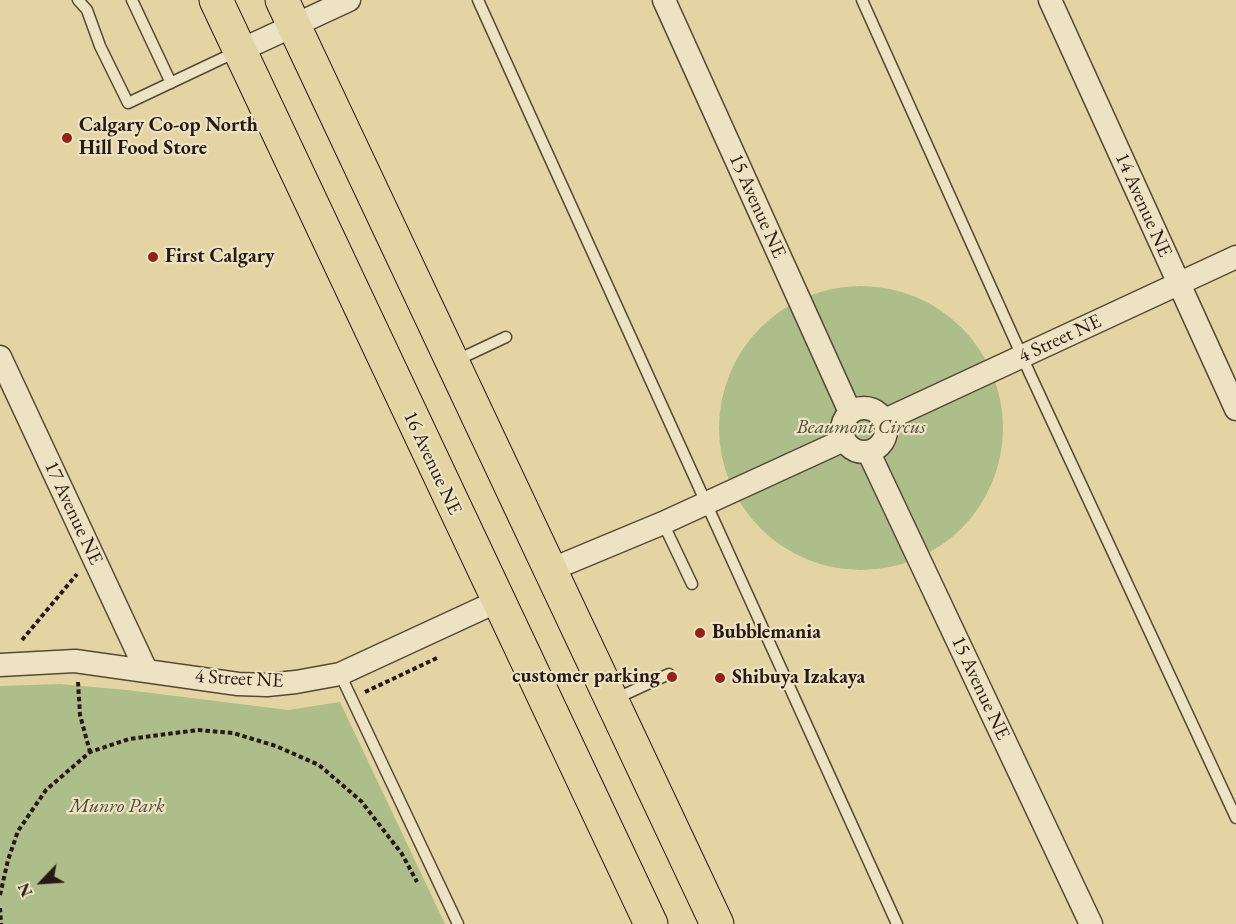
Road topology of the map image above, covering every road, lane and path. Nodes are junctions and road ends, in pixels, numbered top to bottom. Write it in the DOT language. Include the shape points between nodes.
graph roads {
  1 [pos="78,0"];
  2 [pos="132,0"];
  3 [pos="216,0"];
  4 [pos="349,0"];
  5 [pos="478,0"];
  6 [pos="663,0"];
  7 [pos="862,0"];
  8 [pos="1050,0"];
  9 [pos="288,13"];
  10 [pos="241,50"];
  11 [pos="171,83"];
  12 [pos="1236,257"];
  13 [pos="1179,284"];
  14 [pos="506,337"];
  15 [pos="1023,356"];
  16 [pos="0,357"];
  17 [pos="453,363"];
  18 [pos="1236,409"];
  19 [pos="850,412"];
  20 [pos="885,420"];
  21 [pos="844,440"];
  22 [pos="869,453"];
  23 [pos="707,502"];
  24 [pos="663,523"];
  25 [pos="550,570"];
  26 [pos="78,572"];
  27 [pos="692,584"];
  28 [pos="498,601"];
  29 [pos="22,640"];
  30 [pos="437,658"];
  31 [pos="75,660"];
  32 [pos="0,664"];
  33 [pos="146,670"];
  34 [pos="340,674"];
  35 [pos="669,674"];
  36 [pos="352,698"];
  37 [pos="612,700"];
  38 [pos="90,752"];
  39 [pos="1236,818"];
  40 [pos="418,884"];
  41 [pos="0,895"];
  42 [pos="0,908"];
  43 [pos="1,924"];
  44 [pos="458,924"];
  45 [pos="651,924"];
  46 [pos="717,924"];
  47 [pos="897,924"];
  48 [pos="1090,924"];
  1 -- 11 [label="lane" via="87,10 128,103"];
  2 -- 11 [label="lane"];
  3 -- 10 [label="highway, 16 Avenue NE"];
  4 -- 9 [label="street"];
  5 -- 23 [label="lane"];
  6 -- 19 [label="street, 15 Avenue NE"];
  7 -- 15 [label="lane"];
  8 -- 13 [label="street, 14 Avenue NE"];
  9 -- 10 [label="street"];
  9 -- 17 [label="highway"];
  10 -- 11 [label="lane"];
  10 -- 28 [label="highway, 16 Avenue NE"];
  12 -- 13 [label="street, 4 Street NE"];
  13 -- 15 [label="street, 4 Street NE"];
  13 -- 18 [label="street, 14 Avenue NE"];
  14 -- 17 [label="lane"];
  15 -- 20 [label="street, 4 Street NE"];
  15 -- 39 [label="lane"];
  16 -- 33 [label="street, 17 Avenue NE"];
  17 -- 25 [label="highway"];
  19 -- 20 [label="street" via="870,408"];
  19 -- 21 [label="street" via="842,425"];
  20 -- 22 [label="street" via="885,440"];
  21 -- 22 [label="street" via="854,451"];
  21 -- 23 [label="street"];
  22 -- 48 [label="street, 15 Avenue NE"];
  23 -- 24 [label="street"];
  23 -- 47 [label="lane"];
  24 -- 25 [label="street"];
  24 -- 27 [label="lane"];
  25 -- 37 [label="highway"];
  26 -- 29 [label="path"];
  28 -- 34 [label="street, 4 Street NE"];
  28 -- 45 [label="highway, 16 Avenue NE"];
  30 -- 36 [label="path"];
  31 -- 32 [label="street, 4 Street NE"];
  31 -- 33 [label="street, 4 Street NE"];
  31 -- 38 [label="path" via="80,715"];
  33 -- 34 [label="street, 4 Street NE" via="267,685"];
  34 -- 36 [label="lane"];
  35 -- 37 [label="lane"];
  36 -- 44 [label="lane"];
  37 -- 46 [label="highway"];
  38 -- 40 [label="path" via="129,739 198,730 233,734 276,746 319,765 361,801 402,854"];
  38 -- 41 [label="path" via="46,790 18,831"];
  42 -- 43 [label="path"];
}
